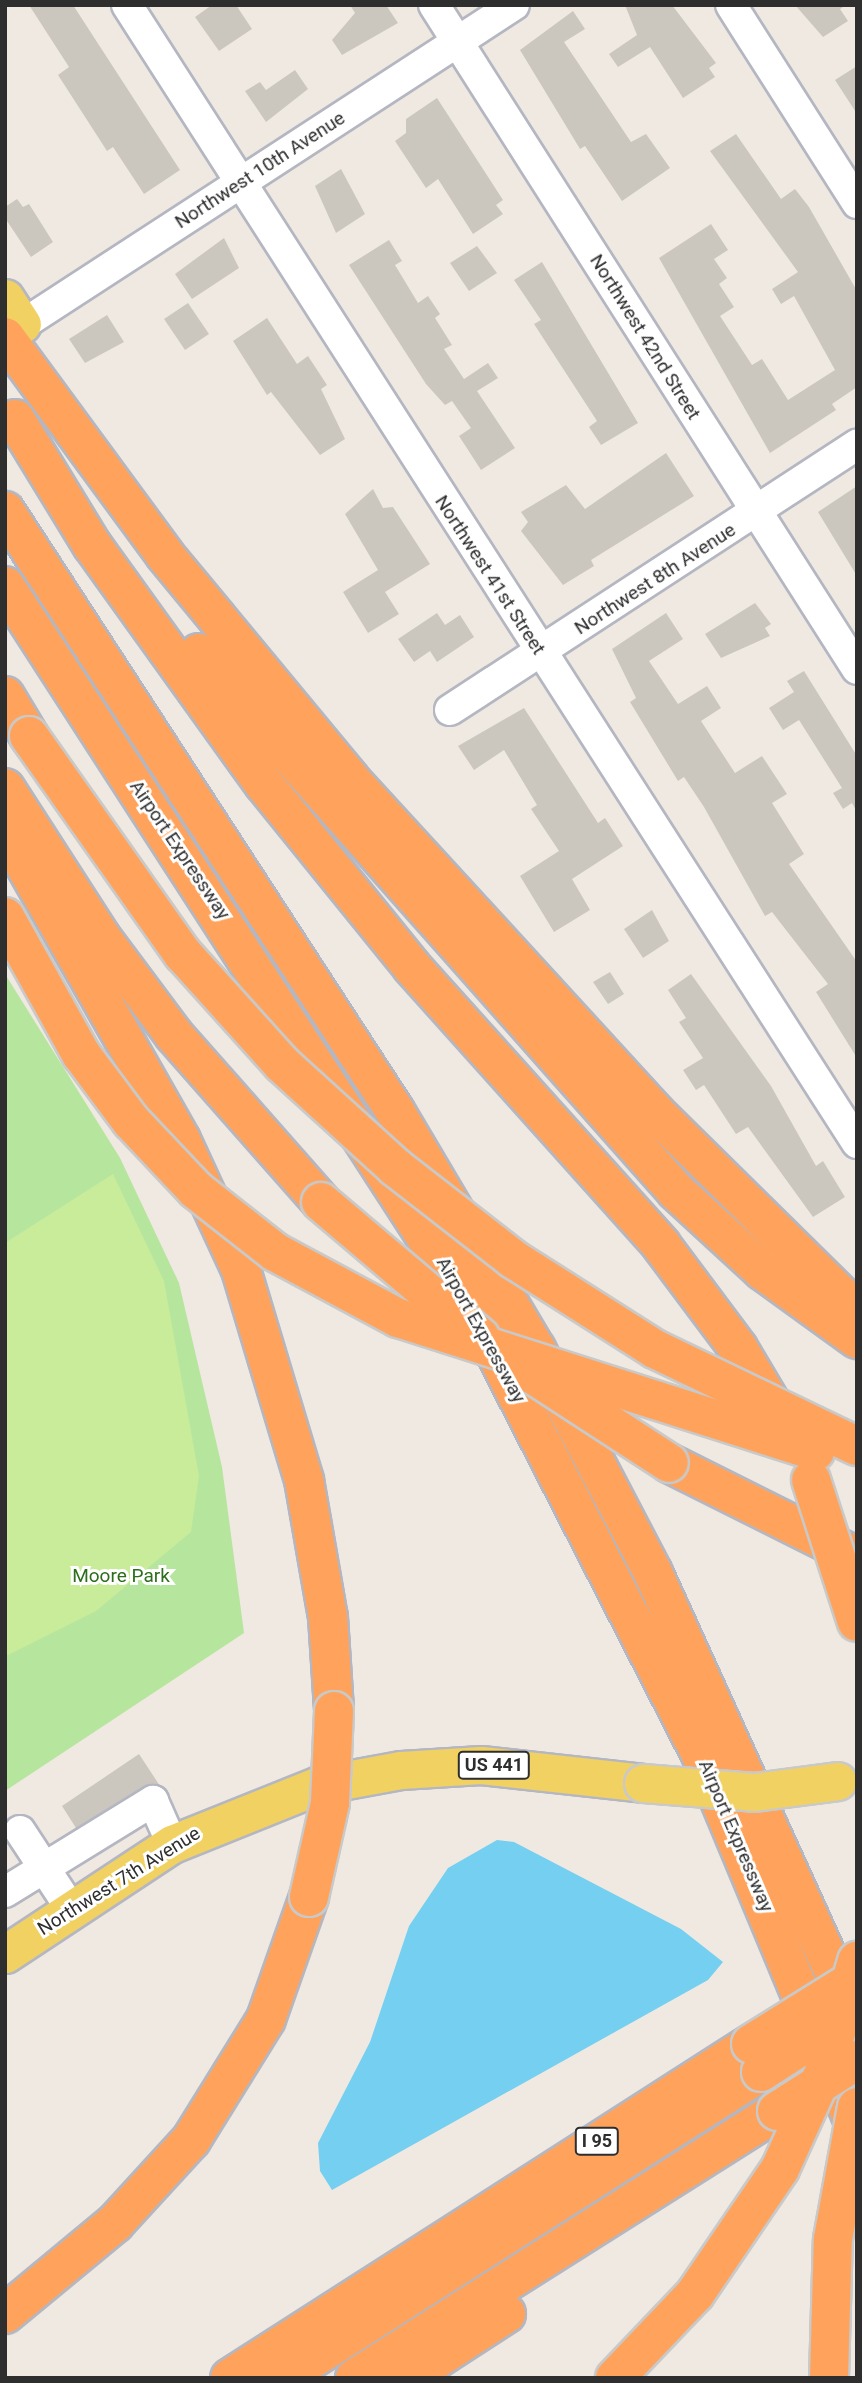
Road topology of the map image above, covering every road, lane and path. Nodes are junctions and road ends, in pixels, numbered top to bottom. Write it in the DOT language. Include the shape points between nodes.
graph roads {
  1 [pos="127,5"];
  2 [pos="434,5"];
  3 [pos="514,5"];
  4 [pos="731,5"];
  5 [pos="457,42"];
  6 [pos="240,183"];
  7 [pos="857,203"];
  8 [pos="10,324"];
  9 [pos="10,412"];
  10 [pos="857,445"];
  11 [pos="5,511"];
  12 [pos="756,513"];
  13 [pos="5,586"];
  14 [pos="541,654"];
  15 [pos="857,669"];
  16 [pos="5,696"];
  17 [pos="450,710"];
  18 [pos="5,788"];
  19 [pos="5,830"];
  20 [pos="5,917"];
  21 [pos="857,1143"];
  22 [pos="857,1311"];
  23 [pos="857,1339"];
  24 [pos="857,1446"];
  25 [pos="857,1465"];
  26 [pos="857,1557"];
  27 [pos="857,1622"];
  28 [pos="847,1779"];
  29 [pos="20,1830"];
  30 [pos="172,1844"];
  31 [pos="45,1867"];
  32 [pos="5,1892"];
  33 [pos="71,1909"];
  34 [pos="5,1954"];
  35 [pos="857,1961"];
  36 [pos="857,1978"];
  37 [pos="857,2010"];
  38 [pos="857,2023"];
  39 [pos="756,2058"];
  40 [pos="857,2060"];
  41 [pos="857,2091"];
  42 [pos="857,2106"];
  43 [pos="782,2123"];
  44 [pos="857,2129"];
  45 [pos="452,2251"];
  46 [pos="5,2314"];
  47 [pos="479,2315"];
  48 [pos="230,2378"];
  49 [pos="282,2378"];
  50 [pos="355,2378"];
  51 [pos="407,2378"];
  52 [pos="615,2378"];
  53 [pos="829,2378"];
  1 -- 6 [label="street, Northwest 41st Street"];
  2 -- 5 [label="street, Northwest 42nd Street"];
  3 -- 5 [label="street, Northwest 10th Avenue"];
  4 -- 7 [label="street"];
  5 -- 6 [label="street, Northwest 10th Avenue"];
  5 -- 12 [label="street, Northwest 42nd Street"];
  6 -- 8 [label="street, Northwest 10th Avenue"];
  6 -- 14 [label="street, Northwest 41st Street"];
  8 -- 22 [label="highway" via="46,395 229,636 495,943 731,1191"];
  9 -- 23 [label="highway" via="229,691 579,1087 722,1234"];
  9 -- 27 [label="highway, bridge" via="92,545 264,784 412,967 702,1297 769,1399 811,1480"];
  10 -- 12 [label="street, Northwest 8th Avenue"];
  11 -- 38 [label="highway, Airport Expressway" via="395,1111 536,1349 653,1573"];
  12 -- 14 [label="street, Northwest 8th Avenue"];
  12 -- 15 [label="street, Northwest 42nd Street"];
  13 -- 44 [label="highway, Airport Expressway" via="475,1313 701,1755"];
  14 -- 17 [label="street, Northwest 8th Avenue"];
  14 -- 21 [label="street, Northwest 41st Street"];
  16 -- 24 [label="highway, bridge" via="183,954 282,1064 395,1167 513,1259 655,1349"];
  18 -- 26 [label="highway, bridge" via="86,916 174,1035 321,1202 463,1325 669,1463"];
  19 -- 46 [label="highway, bridge" via="181,1140 241,1270 304,1479 328,1617 334,1711 330,1803 309,1896 266,2019 191,2140 116,2223"];
  20 -- 25 [label="highway, bridge" via="81,1054 131,1121 196,1190 275,1252 398,1318"];
  28 -- 30 [label="main road, Northwest 7th Avenue / US 441, bridge" via="754,1792 495,1765 401,1770 272,1800"];
  29 -- 31 [label="street"];
  30 -- 31 [label="street" via="153,1801"];
  30 -- 33 [label="main road, Northwest 7th Avenue / US 441"];
  31 -- 32 [label="street"];
  31 -- 33 [label="street"];
  33 -- 34 [label="main road, Northwest 7th Avenue / US 441"];
  35 -- 52 [label="highway, bridge" via="825,2070 755,2212 695,2294"];
  36 -- 39 [label="highway, I 95, bridge"];
  37 -- 39 [label="highway, bridge"];
  39 -- 45 [label="highway, I 95"];
  40 -- 43 [label="highway, bridge"];
  41 -- 43 [label="highway, bridge"];
  42 -- 53 [label="highway, bridge" via="833,2239"];
  43 -- 47 [label="highway"];
  45 -- 48 [label="highway, I 95"];
  45 -- 49 [label="highway"];
  47 -- 50 [label="highway"];
  47 -- 51 [label="highway"];
}
